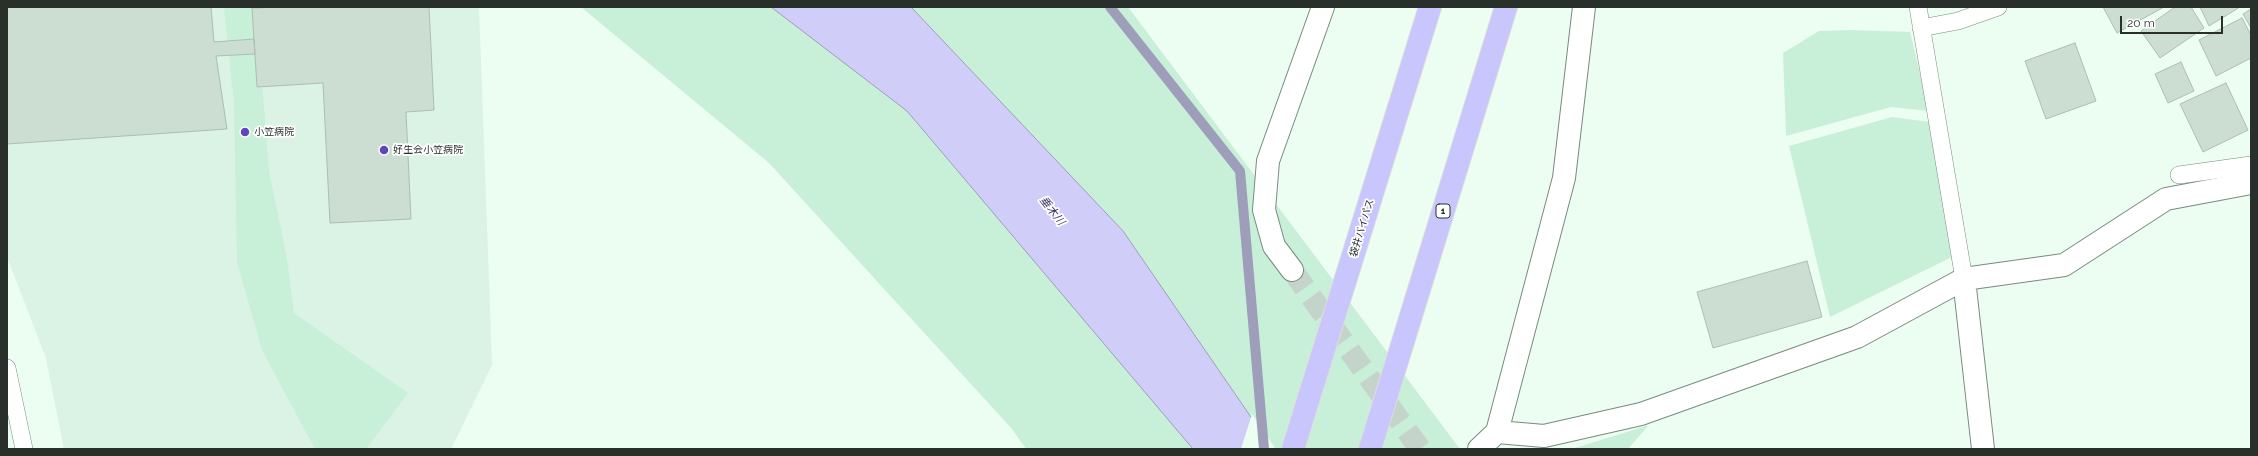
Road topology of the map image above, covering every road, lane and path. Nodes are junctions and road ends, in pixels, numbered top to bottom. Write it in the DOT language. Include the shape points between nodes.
graph roads {
  1 [pos="1323,7"];
  2 [pos="1430,7"];
  3 [pos="1506,7"];
  4 [pos="1584,7"];
  5 [pos="1918,7"];
  6 [pos="1998,7"];
  7 [pos="1922,28"];
  8 [pos="2251,165"];
  9 [pos="2179,175"];
  10 [pos="2251,183"];
  11 [pos="1292,270"];
  12 [pos="1964,279"];
  13 [pos="7,368"];
  14 [pos="1497,432"];
  15 [pos="24,449"];
  16 [pos="1294,449"];
  17 [pos="1370,449"];
  18 [pos="1478,449"];
  19 [pos="1983,449"];
  1 -- 11 [label="street" via="1268,161 1264,210 1274,246"];
  2 -- 16 [label="highway, 袋井バイパス"];
  3 -- 17 [label="highway, 1"];
  4 -- 14 [label="street" via="1564,178"];
  5 -- 7 [label="lane"];
  6 -- 7 [label="lane" via="1958,21"];
  7 -- 12 [label="lane"];
  8 -- 9 [label="lane"];
  10 -- 12 [label="street" via="2166,199 2064,264"];
  12 -- 14 [label="street" via="1857,336 1641,414 1544,436"];
  12 -- 19 [label="street"];
  13 -- 15 [label="lane"];
  14 -- 18 [label="street"];
}
